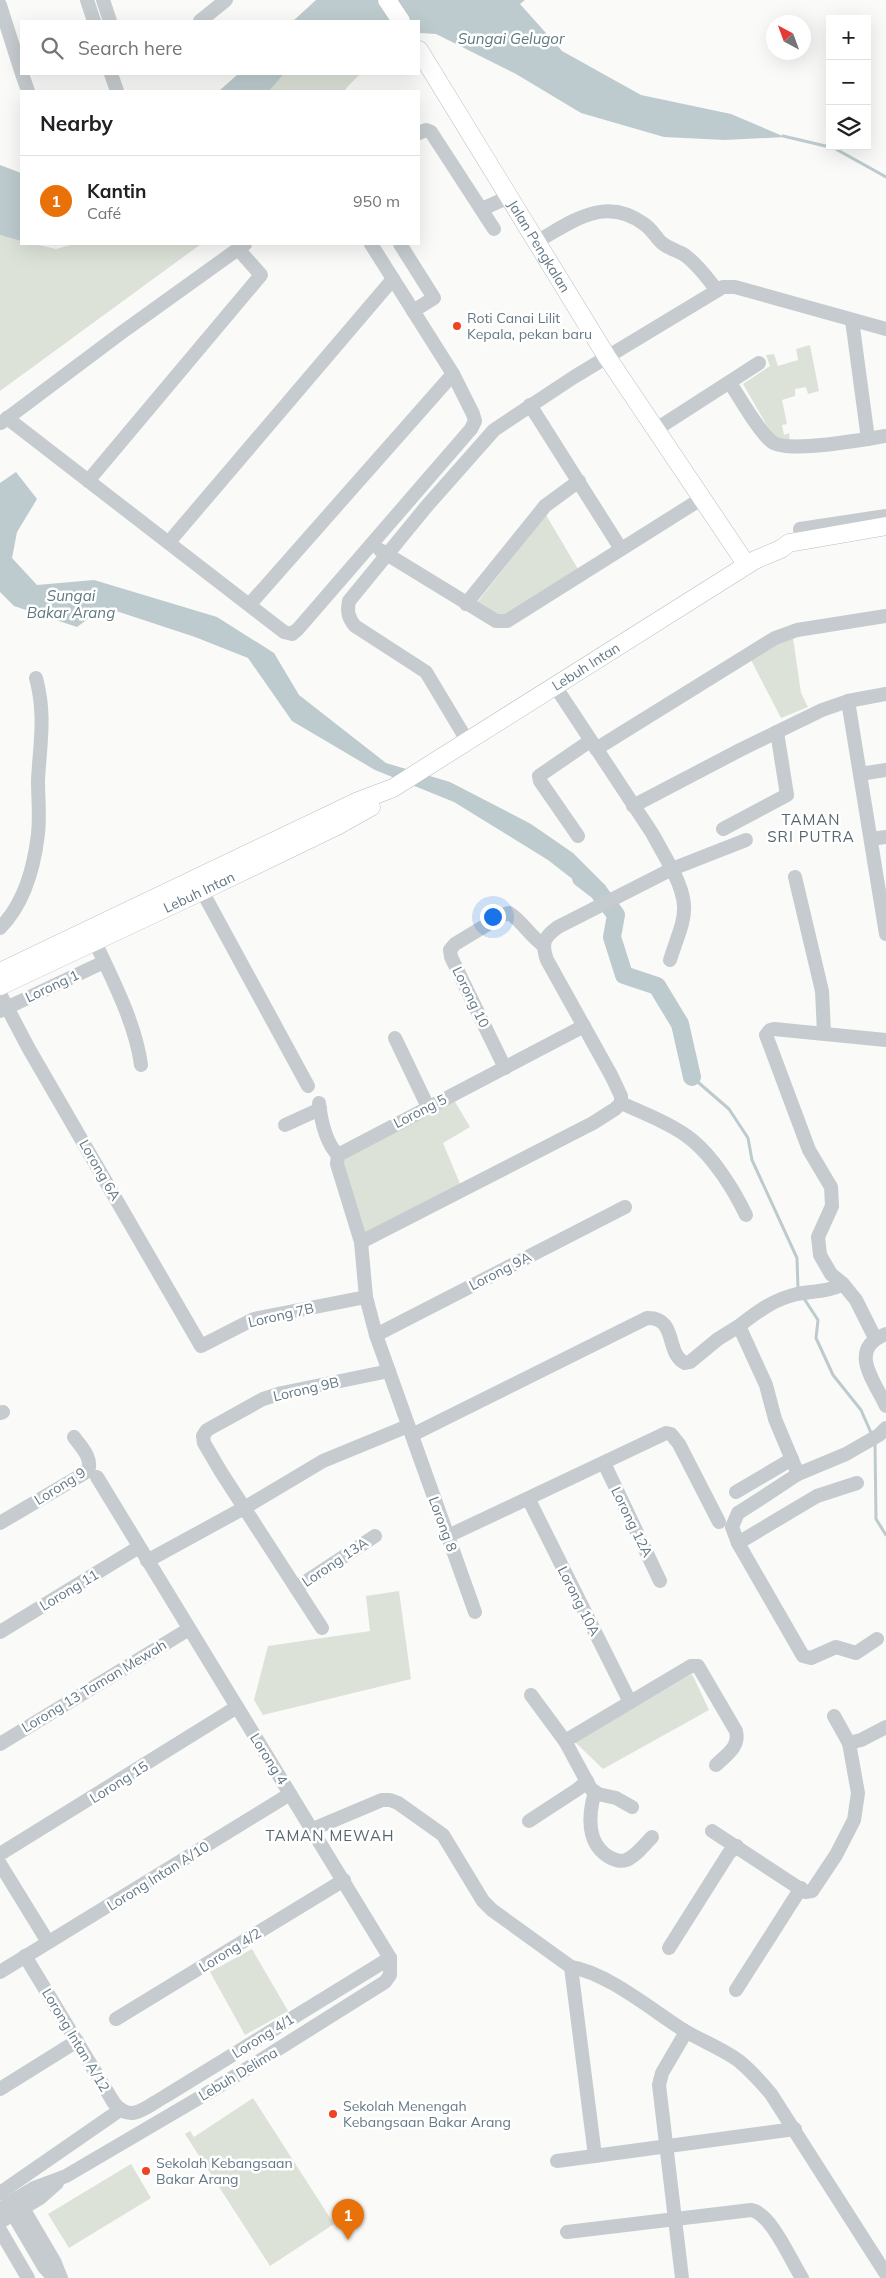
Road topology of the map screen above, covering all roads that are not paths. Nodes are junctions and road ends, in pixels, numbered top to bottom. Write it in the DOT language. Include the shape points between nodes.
graph roads {
  1 [pos="87,0"];
  2 [pos="103,0"];
  3 [pos="226,0"];
  4 [pos="387,0"];
  5 [pos="0,5"];
  6 [pos="94,20"];
  7 [pos="110,20"];
  8 [pos="201,20"];
  9 [pos="400,20"];
  10 [pos="5,37"];
  11 [pos="420,52"];
  12 [pos="20,68"];
  13 [pos="23,75"];
  14 [pos="111,75"];
  15 [pos="28,90"];
  16 [pos="117,90"];
  17 [pos="420,133"];
  18 [pos="508,196"];
  19 [pos="482,209"];
  20 [pos="494,229"];
  21 [pos="536,242"];
  22 [pos="372,245"];
  23 [pos="401,245"];
  24 [pos="241,246"];
  25 [pos="393,279"];
  26 [pos="717,290"];
  27 [pos="413,311"];
  28 [pos="852,320"];
  29 [pos="886,329"];
  30 [pos="607,357"];
  31 [pos="760,363"];
  32 [pos="453,374"];
  33 [pos="730,383"];
  34 [pos="530,405"];
  35 [pos="4,421"];
  36 [pos="655,430"];
  37 [pos="886,436"];
  38 [pos="868,439"];
  39 [pos="88,481"];
  40 [pos="579,481"];
  41 [pos="701,499"];
  42 [pos="886,516"];
  43 [pos="886,526"];
  44 [pos="886,536"];
  45 [pos="802,540"];
  46 [pos="169,542"];
  47 [pos="372,544"];
  48 [pos="621,549"];
  49 [pos="781,549"];
  50 [pos="386,554"];
  51 [pos="746,564"];
  52 [pos="250,604"];
  53 [pos="466,604"];
  54 [pos="886,616"];
  55 [pos="36,678"];
  56 [pos="555,686"];
  57 [pos="886,694"];
  58 [pos="848,702"];
  59 [pos="777,732"];
  60 [pos="468,742"];
  61 [pos="593,745"];
  62 [pos="886,770"];
  63 [pos="860,774"];
  64 [pos="396,786"];
  65 [pos="633,806"];
  66 [pos="723,828"];
  67 [pos="578,836"];
  68 [pos="886,837"];
  69 [pos="746,840"];
  70 [pos="871,840"];
  71 [pos="672,869"];
  72 [pos="795,877"];
  73 [pos="202,892"];
  74 [pos="884,904"];
  75 [pos="0,928"];
  76 [pos="886,934"];
  77 [pos="95,942"];
  78 [pos="543,945"];
  79 [pos="670,960"];
  80 [pos="104,962"];
  81 [pos="0,972"];
  82 [pos="0,986"];
  83 [pos="0,994"];
  84 [pos="3,1009"];
  85 [pos="584,1026"];
  86 [pos="824,1033"];
  87 [pos="395,1038"];
  88 [pos="886,1040"];
  89 [pos="141,1064"];
  90 [pos="505,1068"];
  91 [pos="308,1086"];
  92 [pos="621,1103"];
  93 [pos="428,1107"];
  94 [pos="285,1125"];
  95 [pos="338,1155"];
  96 [pos="625,1207"];
  97 [pos="746,1215"];
  98 [pos="361,1242"];
  99 [pos="843,1284"];
  100 [pos="366,1297"];
  101 [pos="739,1326"];
  102 [pos="376,1335"];
  103 [pos="880,1336"];
  104 [pos="201,1346"];
  105 [pos="389,1371"];
  106 [pos="886,1406"];
  107 [pos="410,1430"];
  108 [pos="884,1432"];
  109 [pos="74,1437"];
  110 [pos="792,1459"];
  111 [pos="604,1463"];
  112 [pos="798,1474"];
  113 [pos="97,1478"];
  114 [pos="857,1483"];
  115 [pos="736,1492"];
  116 [pos="528,1500"];
  117 [pos="244,1508"];
  118 [pos="719,1522"];
  119 [pos="0,1523"];
  120 [pos="375,1536"];
  121 [pos="448,1536"];
  122 [pos="738,1543"];
  123 [pos="139,1547"];
  124 [pos="148,1561"];
  125 [pos="660,1581"];
  126 [pos="296,1588"];
  127 [pos="475,1612"];
  128 [pos="322,1628"];
  129 [pos="189,1629"];
  130 [pos="0,1632"];
  131 [pos="877,1639"];
  132 [pos="531,1695"];
  133 [pos="630,1702"];
  134 [pos="237,1708"];
  135 [pos="834,1716"];
  136 [pos="886,1727"];
  137 [pos="565,1741"];
  138 [pos="849,1743"];
  139 [pos="0,1744"];
  140 [pos="716,1765"];
  141 [pos="591,1786"];
  142 [pos="290,1794"];
  143 [pos="632,1807"];
  144 [pos="529,1821"];
  145 [pos="313,1829"];
  146 [pos="712,1831"];
  147 [pos="652,1837"];
  148 [pos="737,1846"];
  149 [pos="0,1854"];
  150 [pos="0,1864"];
  151 [pos="344,1880"];
  152 [pos="801,1888"];
  153 [pos="48,1942"];
  154 [pos="670,1948"];
  155 [pos="25,1956"];
  156 [pos="390,1958"];
  157 [pos="2,1964"];
  158 [pos="571,1967"];
  159 [pos="736,1990"];
  160 [pos="116,2018"];
  161 [pos="686,2032"];
  162 [pos="76,2041"];
  163 [pos="0,2089"];
  164 [pos="127,2112"];
  165 [pos="796,2129"];
  166 [pos="667,2146"];
  167 [pos="595,2156"];
  168 [pos="557,2161"];
  169 [pos="10,2204"];
  170 [pos="675,2219"];
  171 [pos="0,2222"];
  172 [pos="21,2227"];
  173 [pos="567,2232"];
  174 [pos="2,2237"];
  175 [pos="886,2274"];
  176 [pos="796,2276"];
  177 [pos="28,2278"];
  178 [pos="54,2278"];
  179 [pos="61,2278"];
  180 [pos="682,2278"];
  1 -- 6 [label="street"];
  2 -- 7 [label="street"];
  3 -- 8 [label="street"];
  4 -- 9 [label="main road"];
  5 -- 10 [label="street"];
  10 -- 12 [label="street"];
  11 -- 18 [label="main road, Jalan Pengkalan"];
  13 -- 15 [label="street"];
  14 -- 16 [label="street"];
  17 -- 19 [label="street" via="431,132"];
  18 -- 19 [label="street"];
  18 -- 21 [label="main road, Jalan Pengkalan"];
  19 -- 20 [label="street"];
  21 -- 26 [label="street" via="580,217 598,211 617,211 645,224 664,245 688,258"];
  21 -- 30 [label="main road, Jalan Pengkalan"];
  22 -- 25 [label="street"];
  23 -- 27 [label="street" via="434,298"];
  24 -- 35 [label="street"];
  24 -- 39 [label="street" via="261,276"];
  25 -- 27 [label="street"];
  25 -- 46 [label="street"];
  26 -- 28 [label="street" via="735,287"];
  26 -- 30 [label="street"];
  27 -- 32 [label="street"];
  28 -- 29 [label="street"];
  28 -- 38 [label="street"];
  30 -- 34 [label="street"];
  30 -- 36 [label="main road, Jalan Pengkalan"];
  31 -- 33 [label="street"];
  32 -- 47 [label="street" via="474,421 471,429"];
  32 -- 52 [label="street"];
  33 -- 36 [label="street"];
  33 -- 38 [label="street" via="774,443 792,447"];
  34 -- 40 [label="street"];
  34 -- 50 [label="street" via="494,430"];
  35 -- 39 [label="street"];
  36 -- 41 [label="main road, Jalan Pengkalan"];
  37 -- 38 [label="street"];
  39 -- 46 [label="street"];
  40 -- 48 [label="street"];
  40 -- 53 [label="street" via="545,506"];
  41 -- 48 [label="street"];
  41 -- 51 [label="main road, Jalan Pengkalan"];
  42 -- 45 [label="street" via="800,529"];
  43 -- 45 [label="main road, Lebuh Intan"];
  44 -- 49 [label="main road, Lebuh Intan" via="803,549"];
  45 -- 49 [label="main road, Lebuh Intan"];
  46 -- 52 [label="street"];
  47 -- 50 [label="street"];
  47 -- 52 [label="street" via="292,634 284,632"];
  48 -- 53 [label="street" via="507,621 496,622"];
  49 -- 51 [label="main road, Lebuh Intan"];
  50 -- 53 [label="street"];
  50 -- 60 [label="street" via="349,601 350,619 355,626 426,672"];
  51 -- 56 [label="main road, Lebuh Intan"];
  54 -- 61 [label="street" via="797,630 775,638"];
  55 -- 75 [label="street" via="43,723 38,833 20,902"];
  56 -- 60 [label="main road, Lebuh Intan"];
  56 -- 61 [label="street"];
  57 -- 58 [label="street"];
  58 -- 59 [label="street" via="822,710"];
  58 -- 63 [label="street"];
  59 -- 65 [label="street"];
  59 -- 66 [label="street" via="788,794"];
  60 -- 64 [label="main road, Lebuh Intan"];
  61 -- 65 [label="street"];
  61 -- 67 [label="street" via="538,776"];
  62 -- 63 [label="street"];
  63 -- 70 [label="street"];
  64 -- 73 [label="main road, Lebuh Intan" via="368,809 345,822"];
  64 -- 81 [label="main road, Lebuh Intan" via="356,802"];
  65 -- 71 [label="street"];
  68 -- 70 [label="street"];
  69 -- 71 [label="street"];
  70 -- 74 [label="street"];
  71 -- 78 [label="street" via="558,927 545,937"];
  71 -- 79 [label="street" via="682,890 685,911"];
  72 -- 86 [label="street" via="822,991"];
  73 -- 77 [label="main road, Lebuh Intan"];
  73 -- 91 [label="street"];
  74 -- 76 [label="street"];
  77 -- 80 [label="street"];
  77 -- 82 [label="main road, Lebuh Intan"];
  78 -- 85 [label="street" via="547,960"];
  78 -- 90 [label="street, Lorong 10" via="510,913 450,950"];
  80 -- 84 [label="street, Lorong 1"];
  80 -- 89 [label="street" via="123,1005"];
  83 -- 84 [label="street, Lorong 6A"];
  84 -- 104 [label="street, Lorong 6A"];
  85 -- 90 [label="street, Lorong 5"];
  85 -- 92 [label="street" via="611,1074"];
  86 -- 88 [label="street"];
  86 -- 99 [label="street" via="774,1029 766,1035 809,1150 831,1187 832,1206 818,1244 825,1266"];
  87 -- 93 [label="street"];
  90 -- 93 [label="street, Lorong 5"];
  92 -- 97 [label="street" via="697,1144 730,1184"];
  92 -- 98 [label="street" via="592,1123"];
  93 -- 95 [label="street, Lorong 5"];
  94 -- 95 [label="street" via="319,1106 326,1135"];
  95 -- 98 [label="street" via="337,1164"];
  96 -- 102 [label="street, Lorong 9A"];
  98 -- 100 [label="street, Lorong 8"];
  99 -- 101 [label="street" via="767,1306"];
  99 -- 103 [label="street"];
  100 -- 102 [label="street, Lorong 8"];
  100 -- 104 [label="street, Lorong 7B" via="254,1319"];
  101 -- 107 [label="street" via="690,1362 684,1363 678,1358 662,1321 647,1318"];
  101 -- 110 [label="street" via="766,1385"];
  102 -- 105 [label="street, Lorong 8"];
  103 -- 106 [label="street" via="867,1346 864,1354"];
  105 -- 107 [label="street, Lorong 8"];
  105 -- 117 [label="street, Lorong 9B" via="263,1399 206,1430 204,1443"];
  107 -- 117 [label="street" via="323,1461"];
  107 -- 121 [label="street, Lorong 8"];
  108 -- 112 [label="street" via="855,1450"];
  109 -- 119 [label="street, Lorong 9" via="87,1455 88,1471"];
  110 -- 112 [label="street"];
  110 -- 115 [label="street"];
  111 -- 116 [label="street"];
  111 -- 118 [label="street" via="659,1435 670,1434 679,1444"];
  111 -- 125 [label="street, Lorong 12A"];
  112 -- 122 [label="street" via="738,1513 732,1527"];
  113 -- 123 [label="street, Lorong 4"];
  114 -- 122 [label="street" via="817,1496"];
  116 -- 121 [label="street"];
  116 -- 133 [label="street, Lorong 10A"];
  117 -- 124 [label="street"];
  117 -- 126 [label="street"];
  120 -- 126 [label="street, Lorong 13A"];
  121 -- 127 [label="street, Lorong 8"];
  122 -- 131 [label="street" via="804,1656 811,1658 836,1647 856,1653"];
  123 -- 124 [label="street, Lorong 4"];
  123 -- 130 [label="street, Lorong 11"];
  124 -- 129 [label="street, Lorong 4"];
  126 -- 128 [label="street"];
  129 -- 134 [label="street, Lorong 4"];
  129 -- 139 [label="street, Lorong 13 Taman Mewah"];
  132 -- 137 [label="street"];
  133 -- 137 [label="street"];
  133 -- 140 [label="street" via="691,1666 698,1666 738,1738 737,1744"];
  134 -- 142 [label="street, Lorong 4"];
  134 -- 149 [label="street, Lorong 15"];
  135 -- 138 [label="street"];
  136 -- 138 [label="street"];
  137 -- 141 [label="street"];
  138 -- 152 [label="street" via="858,1793 854,1820 816,1887 808,1892"];
  141 -- 143 [label="street"];
  141 -- 144 [label="street" via="578,1789"];
  141 -- 147 [label="street" via="592,1837 602,1852 617,1861 626,1860"];
  142 -- 145 [label="street, Lorong 4"];
  142 -- 153 [label="street, Lorong Intan A/10"];
  145 -- 151 [label="street, Lorong 4"];
  145 -- 158 [label="street" via="382,1800 398,1803 443,1835 476,1891 492,1910"];
  146 -- 148 [label="street"];
  148 -- 152 [label="street"];
  148 -- 154 [label="street"];
  150 -- 153 [label="street"];
  151 -- 156 [label="street, Lorong 4"];
  151 -- 160 [label="street, Lorong 4/2"];
  152 -- 159 [label="street"];
  153 -- 155 [label="street, Lorong Intan A/10"];
  155 -- 157 [label="street, Lorong Intan A/10"];
  155 -- 162 [label="street, Lorong Intan A/12"];
  156 -- 164 [label="street, Lorong 4/1"];
  156 -- 169 [label="street, Lebuh Delima" via="390,1975 385,1982 216,2088 66,2176 40,2198"];
  158 -- 161 [label="street" via="601,1977"];
  158 -- 167 [label="street"];
  161 -- 165 [label="street" via="737,2060 753,2073"];
  161 -- 166 [label="street" via="660,2078"];
  162 -- 163 [label="street"];
  162 -- 164 [label="street, Lorong Intan A/12"];
  164 -- 169 [label="street, Lorong 4/1"];
  165 -- 166 [label="street"];
  165 -- 175 [label="street"];
  166 -- 167 [label="street"];
  166 -- 170 [label="street"];
  167 -- 168 [label="street"];
  169 -- 171 [label="street, Lebuh Delima"];
  169 -- 172 [label="street"];
  169 -- 179 [label="street" via="54,2261"];
  170 -- 173 [label="street"];
  170 -- 176 [label="street" via="758,2211 779,2239"];
  170 -- 180 [label="street"];
  172 -- 174 [label="street"];
  172 -- 178 [label="street"];
  174 -- 177 [label="street"];
}
